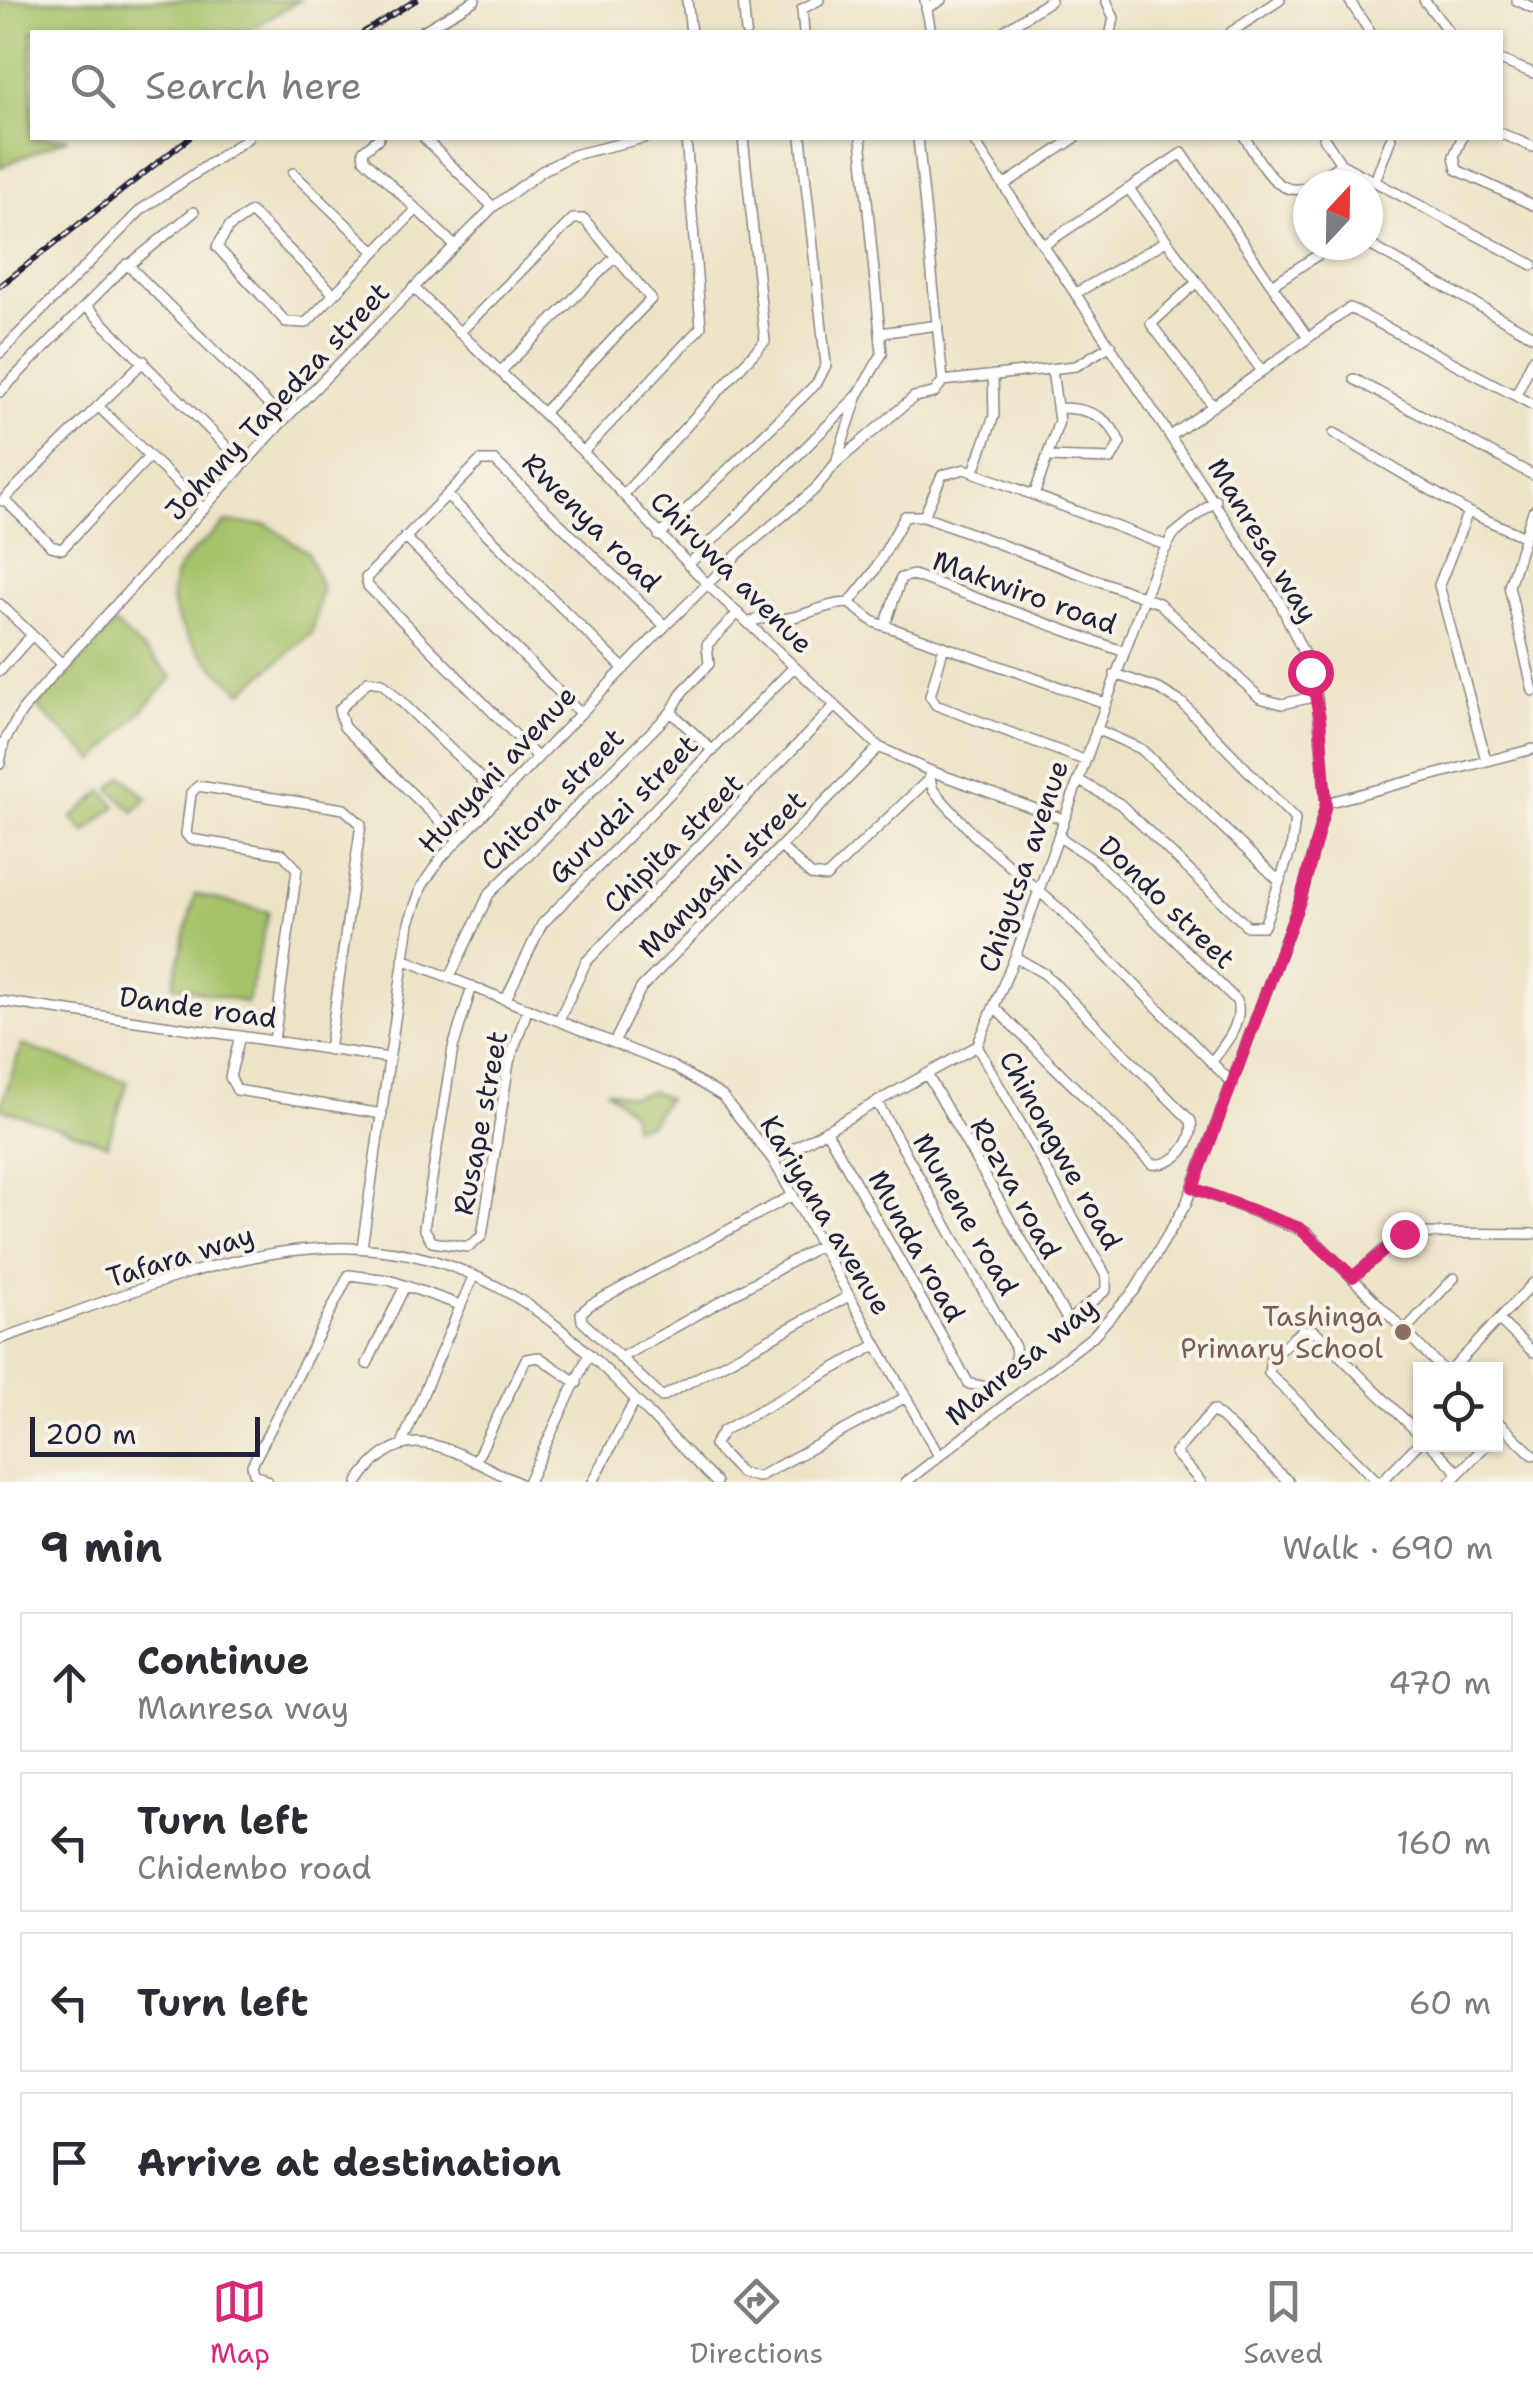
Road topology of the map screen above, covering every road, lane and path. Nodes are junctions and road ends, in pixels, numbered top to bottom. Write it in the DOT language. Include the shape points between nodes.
graph roads {
  1 [pos="474,0"];
  2 [pos="687,0"];
  3 [pos="742,0"];
  4 [pos="819,0"];
  5 [pos="941,0"];
  6 [pos="1051,0"];
  7 [pos="1106,0"];
  8 [pos="1280,0"];
  9 [pos="1349,0"];
  10 [pos="1424,0"];
  11 [pos="1516,0"];
  12 [pos="926,5"];
  13 [pos="1533,8"];
  14 [pos="1249,20"];
  15 [pos="424,30"];
  16 [pos="691,30"];
  17 [pos="746,30"];
  18 [pos="804,30"];
  19 [pos="931,30"];
  20 [pos="1005,30"];
  21 [pos="1111,30"];
  22 [pos="1234,30"];
  23 [pos="1255,30"];
  24 [pos="1369,30"];
  25 [pos="1447,30"];
  26 [pos="1503,61"];
  27 [pos="1533,73"];
  28 [pos="1503,134"];
  29 [pos="245,140"];
  30 [pos="376,140"];
  31 [pos="426,140"];
  32 [pos="636,140"];
  33 [pos="686,140"];
  34 [pos="743,140"];
  35 [pos="801,140"];
  36 [pos="860,140"];
  37 [pos="918,140"];
  38 [pos="973,140"];
  39 [pos="1072,140"];
  40 [pos="1246,140"];
  41 [pos="1325,140"];
  42 [pos="1389,140"];
  43 [pos="1461,140"];
  44 [pos="1533,147"];
  45 [pos="1341,164"];
  46 [pos="1332,170"];
  47 [pos="1354,170"];
  48 [pos="1379,170"];
  49 [pos="293,173"];
  50 [pos="1004,184"];
  51 [pos="1383,184"];
  52 [pos="1129,189"];
  53 [pos="1293,191"];
  54 [pos="1533,205"];
  55 [pos="493,207"];
  56 [pos="415,211"];
  57 [pos="194,212"];
  58 [pos="1166,242"];
  59 [pos="454,245"];
  60 [pos="1044,245"];
  61 [pos="374,251"];
  62 [pos="1383,252"];
  63 [pos="616,256"];
  64 [pos="1310,260"];
  65 [pos="129,265"];
  66 [pos="1533,265"];
  67 [pos="1196,282"];
  68 [pos="1272,285"];
  69 [pos="415,288"];
  70 [pos="333,293"];
  71 [pos="1076,293"];
  72 [pos="87,307"];
  73 [pos="938,325"];
  74 [pos="459,333"];
  75 [pos="880,333"];
  76 [pos="1533,336"];
  77 [pos="1308,338"];
  78 [pos="1111,345"];
  79 [pos="0,354"];
  80 [pos="1533,359"];
  81 [pos="144,361"];
  82 [pos="1052,370"];
  83 [pos="1262,371"];
  84 [pos="500,372"];
  85 [pos="993,375"];
  86 [pos="1354,379"];
  87 [pos="944,381"];
  88 [pos="0,392"];
  89 [pos="858,394"];
  90 [pos="1516,396"];
  91 [pos="1533,405"];
  92 [pos="98,406"];
  93 [pos="1213,406"];
  94 [pos="1060,408"];
  95 [pos="542,414"];
  96 [pos="284,420"];
  97 [pos="1334,433"];
  98 [pos="1171,436"];
  99 [pos="583,452"];
  100 [pos="149,457"];
  101 [pos="1048,457"];
  102 [pos="836,462"];
  103 [pos="244,464"];
  104 [pos="974,471"];
  105 [pos="1533,475"];
  106 [pos="1035,493"];
  107 [pos="624,494"];
  108 [pos="447,495"];
  109 [pos="1216,500"];
  110 [pos="2,501"];
  111 [pos="204,509"];
  112 [pos="1533,511"];
  113 [pos="1468,512"];
  114 [pos="924,516"];
  115 [pos="405,536"];
  116 [pos="660,536"];
  117 [pos="1523,536"];
  118 [pos="1165,545"];
  119 [pos="688,565"];
  120 [pos="709,586"];
  121 [pos="1143,596"];
  122 [pos="848,603"];
  123 [pos="0,604"];
  124 [pos="738,614"];
  125 [pos="748,623"];
  126 [pos="886,623"];
  127 [pos="666,626"];
  128 [pos="32,635"];
  129 [pos="944,646"];
  130 [pos="1122,651"];
  131 [pos="62,664"];
  132 [pos="794,667"];
  133 [pos="624,670"];
  134 [pos="0,671"];
  135 [pos="1115,674"];
  136 [pos="1533,692"];
  137 [pos="1317,696"];
  138 [pos="1104,703"];
  139 [pos="834,707"];
  140 [pos="671,712"];
  141 [pos="580,713"];
  142 [pos="1096,728"];
  143 [pos="2,741"];
  144 [pos="878,746"];
  145 [pos="1533,749"];
  146 [pos="712,751"];
  147 [pos="537,757"];
  148 [pos="1084,760"];
  149 [pos="1486,760"];
  150 [pos="0,764"];
  151 [pos="928,775"];
  152 [pos="1078,780"];
  153 [pos="498,796"];
  154 [pos="1326,804"];
  155 [pos="1063,819"];
  156 [pos="1058,836"];
  157 [pos="458,839"];
  158 [pos="782,848"];
  159 [pos="1280,881"];
  160 [pos="1036,892"];
  161 [pos="1016,957"];
  162 [pos="403,959"];
  163 [pos="450,977"];
  164 [pos="472,986"];
  165 [pos="506,998"];
  166 [pos="0,1001"];
  167 [pos="528,1008"];
  168 [pos="996,1009"];
  169 [pos="559,1020"];
  170 [pos="240,1036"];
  171 [pos="274,1041"];
  172 [pos="614,1043"];
  173 [pos="977,1046"];
  174 [pos="330,1050"];
  175 [pos="389,1058"];
  176 [pos="1213,1060"];
  177 [pos="928,1076"];
  178 [pos="1234,1084"];
  179 [pos="878,1104"];
  180 [pos="382,1114"];
  181 [pos="826,1130"];
  182 [pos="774,1160"];
  183 [pos="1193,1188"];
  184 [pos="793,1196"];
  185 [pos="1533,1234"];
  186 [pos="820,1245"];
  187 [pos="362,1247"];
  188 [pos="474,1276"];
  189 [pos="1353,1277"];
  190 [pos="1454,1278"];
  191 [pos="1533,1283"];
  192 [pos="405,1286"];
  193 [pos="849,1296"];
  194 [pos="460,1305"];
  195 [pos="1067,1320"];
  196 [pos="1499,1320"];
  197 [pos="1404,1331"];
  198 [pos="0,1339"];
  199 [pos="876,1345"];
  200 [pos="1533,1352"];
  201 [pos="588,1356"];
  202 [pos="620,1358"];
  203 [pos="1435,1362"];
  204 [pos="1459,1362"];
  205 [pos="367,1364"];
  206 [pos="577,1383"];
  207 [pos="968,1384"];
  208 [pos="904,1398"];
  209 [pos="634,1402"];
  210 [pos="1504,1428"];
  211 [pos="1413,1431"];
  212 [pos="403,1442"];
  213 [pos="1413,1446"];
  214 [pos="1438,1452"];
  215 [pos="1479,1452"];
  216 [pos="1533,1455"];
  217 [pos="940,1456"];
  218 [pos="475,1462"];
  219 [pos="1459,1473"];
  220 [pos="268,1482"];
  221 [pos="358,1482"];
  222 [pos="517,1482"];
  223 [pos="528,1482"];
  224 [pos="593,1482"];
  225 [pos="716,1482"];
  226 [pos="906,1482"];
  227 [pos="1201,1482"];
  228 [pos="1289,1482"];
  229 [pos="1379,1482"];
  230 [pos="1450,1482"];
  1 -- 15 [label="street"];
  2 -- 16 [label="street"];
  3 -- 17 [label="street"];
  4 -- 18 [label="street" via="802,9"];
  5 -- 12 [label="street"];
  6 -- 20 [label="street"];
  7 -- 21 [label="street"];
  8 -- 14 [label="street"];
  9 -- 24 [label="street"];
  10 -- 25 [label="street"];
  11 -- 13 [label="street"];
  12 -- 19 [label="street"];
  14 -- 22 [label="street"];
  14 -- 23 [label="street"];
  26 -- 27 [label="street"];
  28 -- 44 [label="street"];
  29 -- 79 [label="street" via="142,209"];
  30 -- 56 [label="street" via="363,150 364,159"];
  31 -- 55 [label="street"];
  32 -- 55 [label="street, Johnny Tapedza street" via="573,155"];
  33 -- 99 [label="street" via="701,327"];
  34 -- 107 [label="street" via="765,341"];
  35 -- 116 [label="street" via="826,365 817,383"];
  36 -- 75 [label="street"];
  37 -- 73 [label="street"];
  38 -- 50 [label="street, Manresa way"];
  39 -- 50 [label="street"];
  40 -- 53 [label="street" via="1282,188"];
  41 -- 45 [label="street"];
  42 -- 48 [label="street"];
  43 -- 54 [label="street" via="1457,170"];
  45 -- 46 [label="street"];
  45 -- 47 [label="street"];
  49 -- 61 [label="street"];
  50 -- 60 [label="street, Manresa way"];
  51 -- 66 [label="street"];
  52 -- 58 [label="street"];
  52 -- 60 [label="street"];
  52 -- 68 [label="street" via="1182,153"];
  55 -- 59 [label="street, Johnny Tapedza street"];
  56 -- 59 [label="street"];
  56 -- 61 [label="street"];
  57 -- 65 [label="street"];
  58 -- 67 [label="street"];
  58 -- 71 [label="street"];
  59 -- 69 [label="street, Johnny Tapedza street"];
  60 -- 71 [label="street, Manresa way"];
  61 -- 70 [label="street"];
  62 -- 76 [label="street"];
  63 -- 74 [label="street" via="576,217"];
  63 -- 84 [label="street"];
  63 -- 95 [label="street" via="650,293 650,302"];
  64 -- 68 [label="street"];
  65 -- 72 [label="street"];
  65 -- 96 [label="street"];
  67 -- 83 [label="street"];
  67 -- 93 [label="street" via="1151,324"];
  68 -- 77 [label="street"];
  69 -- 74 [label="street, Chiruwa avenue"];
  69 -- 96 [label="street, Johnny Tapedza street"];
  70 -- 70 [label="street" via="306,323 294,326 217,246 244,214 254,214"];
  71 -- 78 [label="street, Manresa way"];
  72 -- 81 [label="street"];
  72 -- 88 [label="street"];
  73 -- 75 [label="street"];
  73 -- 87 [label="street"];
  74 -- 84 [label="street, Chiruwa avenue"];
  75 -- 89 [label="street" via="882,354"];
  77 -- 83 [label="street"];
  77 -- 90 [label="street" via="1350,308"];
  78 -- 82 [label="street" via="1082,365"];
  78 -- 98 [label="street, Manresa way"];
  80 -- 90 [label="street"];
  81 -- 92 [label="street"];
  81 -- 103 [label="street"];
  82 -- 85 [label="street"];
  82 -- 94 [label="street"];
  83 -- 93 [label="street"];
  84 -- 95 [label="street, Chiruwa avenue"];
  85 -- 87 [label="street"];
  85 -- 104 [label="street" via="994,416"];
  86 -- 105 [label="street"];
  87 -- 102 [label="street" via="934,393 914,397"];
  89 -- 102 [label="street"];
  89 -- 119 [label="street"];
  90 -- 91 [label="street"];
  92 -- 100 [label="street"];
  92 -- 110 [label="street"];
  93 -- 98 [label="street"];
  94 -- 101 [label="street"];
  94 -- 101 [label="street" via="1094,414 1120,443 1110,458"];
  95 -- 99 [label="street, Chiruwa avenue"];
  96 -- 103 [label="street, Johnny Tapedza street"];
  97 -- 113 [label="street"];
  98 -- 109 [label="street, Manresa way"];
  99 -- 107 [label="street, Chiruwa avenue"];
  100 -- 110 [label="street" via="62,549 50,546"];
  100 -- 111 [label="street"];
  101 -- 106 [label="street"];
  102 -- 120 [label="street, Hunyani avenue"];
  103 -- 111 [label="street, Johnny Tapedza street"];
  104 -- 106 [label="street"];
  104 -- 114 [label="street" via="942,474"];
  106 -- 118 [label="street"];
  107 -- 116 [label="street, Chiruwa avenue"];
  108 -- 115 [label="street"];
  108 -- 127 [label="street, Rwenya road" via="482,460 506,469"];
  108 -- 133 [label="street"];
  109 -- 118 [label="street, Chigutsa avenue"];
  109 -- 137 [label="street, Manresa way" via="1278,599"];
  111 -- 131 [label="street, Johnny Tapedza street"];
  112 -- 117 [label="street"];
  113 -- 117 [label="street"];
  113 -- 149 [label="street" via="1439,585"];
  114 -- 121 [label="street"];
  114 -- 122 [label="street" via="905,516"];
  115 -- 141 [label="street"];
  115 -- 147 [label="street" via="366,582"];
  116 -- 119 [label="street, Chiruwa avenue"];
  117 -- 136 [label="street" via="1508,586"];
  118 -- 121 [label="street, Chigutsa avenue"];
  119 -- 120 [label="street, Chiruwa avenue"];
  120 -- 124 [label="street, Chiruwa avenue"];
  120 -- 127 [label="street, Hunyani avenue"];
  121 -- 130 [label="street, Chigutsa avenue"];
  121 -- 137 [label="street" via="1170,612 1260,698 1282,704"];
  122 -- 125 [label="street"];
  122 -- 126 [label="street" via="860,616"];
  123 -- 128 [label="street"];
  124 -- 125 [label="street, Chiruwa avenue"];
  124 -- 140 [label="street, Chitora street" via="707,645 709,664"];
  125 -- 132 [label="street, Chiruwa avenue"];
  126 -- 129 [label="street"];
  126 -- 130 [label="street, Makwiro road" via="902,578 912,576"];
  127 -- 133 [label="street, Hunyani avenue"];
  128 -- 131 [label="street"];
  128 -- 134 [label="street"];
  129 -- 138 [label="street"];
  129 -- 148 [label="street" via="930,696 936,705"];
  130 -- 135 [label="street, Chigutsa avenue"];
  131 -- 143 [label="street, Johnny Tapedza street"];
  132 -- 139 [label="street, Chiruwa avenue"];
  132 -- 146 [label="street, Gurudzi street"];
  133 -- 141 [label="street, Hunyani avenue"];
  135 -- 138 [label="street, Chigutsa avenue"];
  135 -- 159 [label="street" via="1182,703 1294,817"];
  137 -- 154 [label="street, Manresa way"];
  138 -- 142 [label="street, Chigutsa avenue"];
  139 -- 144 [label="street, Chiruwa avenue"];
  139 -- 169 [label="street, Chipita street" via="583,966"];
  140 -- 146 [label="street"];
  140 -- 163 [label="street, Chitora street" via="490,894"];
  141 -- 147 [label="street, Hunyani avenue"];
  142 -- 148 [label="street, Chigutsa avenue"];
  142 -- 159 [label="street" via="1140,749"];
  143 -- 150 [label="street, Johnny Tapedza street"];
  144 -- 151 [label="street, Chiruwa avenue"];
  144 -- 158 [label="street, Manyashi street"];
  145 -- 149 [label="street"];
  146 -- 165 [label="street, Gurudzi street" via="542,924"];
  147 -- 153 [label="street, Hunyani avenue"];
  148 -- 152 [label="street, Chigutsa avenue"];
  149 -- 154 [label="street"];
  151 -- 155 [label="street, Chiruwa avenue"];
  151 -- 158 [label="street" via="826,876 812,876"];
  151 -- 160 [label="street" via="974,834"];
  152 -- 155 [label="street, Chigutsa avenue"];
  152 -- 159 [label="street" via="1113,798 1254,929 1264,926"];
  153 -- 157 [label="street, Hunyani avenue"];
  153 -- 157 [label="street" via="382,682 368,681 339,710 344,727"];
  154 -- 178 [label="street, Manresa way" via="1301,898"];
  155 -- 156 [label="street, Chigutsa avenue"];
  156 -- 160 [label="street, Chigutsa avenue"];
  156 -- 176 [label="street, Dondo street" via="1094,860 1237,1002 1233,1031"];
  157 -- 162 [label="street, Hunyani avenue" via="422,886"];
  158 -- 172 [label="street, Manyashi street" via="641,988"];
  160 -- 161 [label="street, Chigutsa avenue"];
  160 -- 176 [label="street"];
  161 -- 168 [label="street, Chigutsa avenue"];
  161 -- 168 [label="street" via="1045,974 1192,1122 1179,1156 1156,1165"];
  162 -- 163 [label="street, Kariyana avenue"];
  162 -- 175 [label="street, Hunyani avenue"];
  163 -- 164 [label="street, Kariyana avenue"];
  164 -- 165 [label="street, Kariyana avenue"];
  164 -- 167 [label="street, Rusape street" via="453,1048 424,1228 432,1242 468,1248 479,1242 509,1062"];
  165 -- 167 [label="street, Kariyana avenue"];
  166 -- 170 [label="street, Dande road"];
  167 -- 169 [label="street, Kariyana avenue"];
  168 -- 173 [label="street, Chigutsa avenue"];
  169 -- 172 [label="street, Kariyana avenue"];
  170 -- 171 [label="street, Dande road"];
  170 -- 180 [label="street" via="230,1077 237,1090"];
  171 -- 174 [label="street, Dande road"];
  171 -- 174 [label="street" via="297,869 283,854 190,839 191,793 198,786 344,808 360,824"];
  172 -- 182 [label="street, Kariyana avenue" via="722,1096"];
  173 -- 177 [label="street"];
  173 -- 195 [label="street, Chinongwe road" via="1106,1276 1106,1290"];
  174 -- 175 [label="street, Dande road"];
  175 -- 180 [label="street, Hunyani avenue"];
  176 -- 178 [label="street"];
  177 -- 179 [label="street"];
  177 -- 195 [label="street, Rozva road"];
  178 -- 183 [label="street, Manresa way"];
  179 -- 181 [label="street"];
  179 -- 207 [label="street, Munene road" via="1015,1346 1012,1370 989,1387"];
  180 -- 187 [label="street, Hunyani avenue"];
  181 -- 182 [label="street"];
  181 -- 207 [label="street, Munda road"];
  182 -- 184 [label="street, Kariyana avenue"];
  183 -- 189 [label="street" via="1300,1228"];
  183 -- 217 [label="street, Manresa way" via="1160,1252 1118,1311"];
  184 -- 186 [label="street, Kariyana avenue"];
  184 -- 202 [label="street" via="582,1313 585,1326"];
  185 -- 189 [label="street" via="1404,1234"];
  186 -- 193 [label="street, Kariyana avenue"];
  186 -- 202 [label="street"];
  187 -- 188 [label="street, Tafara way" via="431,1258"];
  187 -- 198 [label="street, Tafara way" via="299,1247 234,1258"];
  188 -- 194 [label="street"];
  188 -- 201 [label="street, Tafara way" via="522,1302"];
  189 -- 197 [label="street"];
  190 -- 197 [label="street"];
  191 -- 196 [label="street"];
  192 -- 194 [label="street"];
  192 -- 205 [label="street"];
  192 -- 220 [label="street" via="356,1273 347,1278 252,1464"];
  193 -- 199 [label="street, Kariyana avenue"];
  193 -- 202 [label="street" via="664,1397"];
  194 -- 212 [label="street"];
  196 -- 200 [label="street"];
  196 -- 204 [label="street"];
  197 -- 203 [label="street"];
  199 -- 208 [label="street, Kariyana avenue"];
  199 -- 208 [label="street" via="714,1438 716,1449 740,1473 758,1477"];
  201 -- 206 [label="street"];
  201 -- 209 [label="street, Tafara way"];
  206 -- 218 [label="street" via="539,1358 526,1359"];
  206 -- 223 [label="street"];
  208 -- 217 [label="street, Kariyana avenue"];
  209 -- 224 [label="street"];
  209 -- 225 [label="street, Tafara way"];
  210 -- 216 [label="street"];
  211 -- 229 [label="street" via="1315,1330 1302,1330 1271,1358 1269,1373"];
  212 -- 218 [label="street" via="427,1443"];
  212 -- 221 [label="street" via="382,1452"];
  213 -- 229 [label="street"];
  214 -- 219 [label="street"];
  215 -- 219 [label="street"];
  217 -- 226 [label="street, Manresa way"];
  218 -- 222 [label="street"];
  219 -- 230 [label="street"];
  227 -- 228 [label="street" via="1174,1453 1213,1410"];
}
